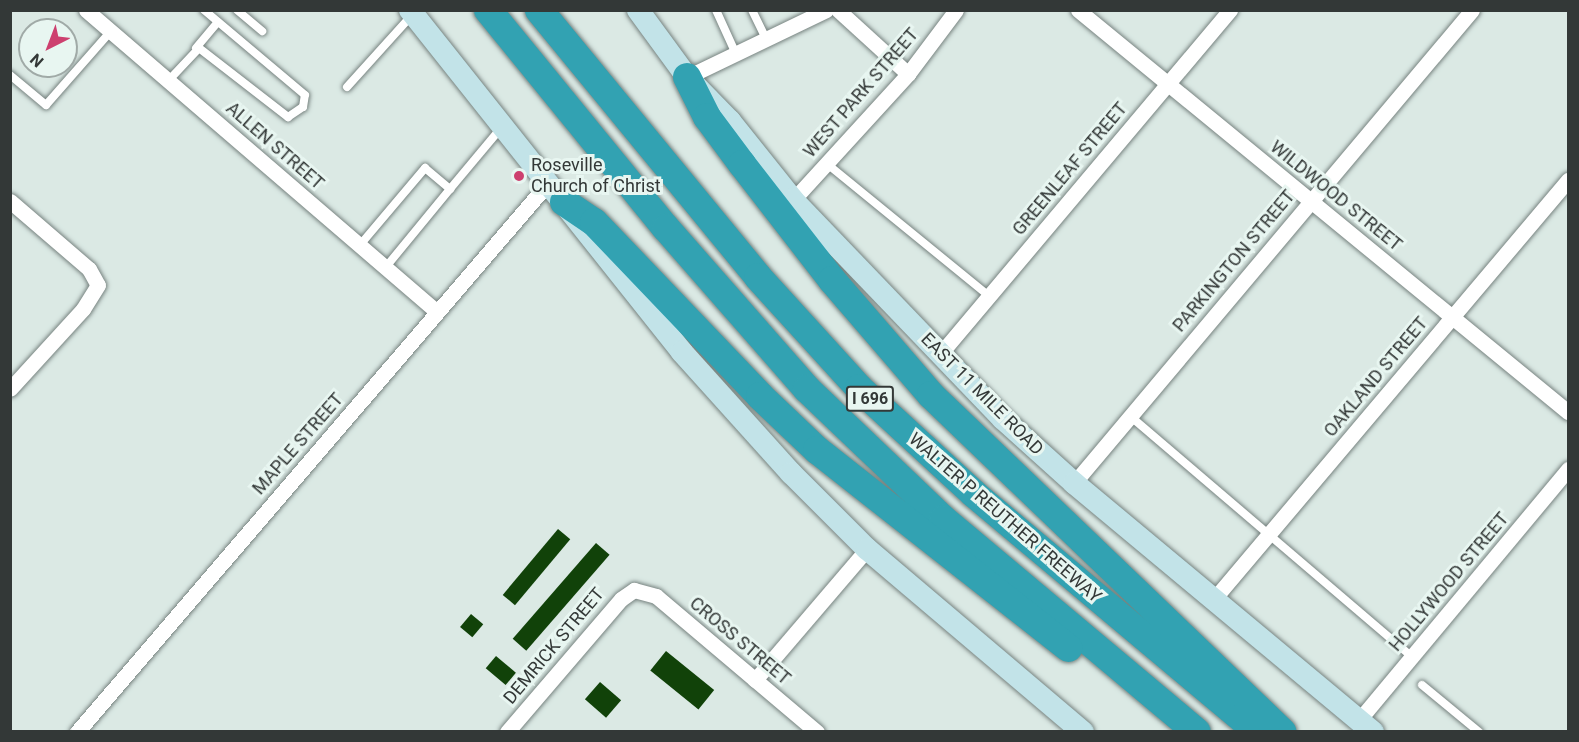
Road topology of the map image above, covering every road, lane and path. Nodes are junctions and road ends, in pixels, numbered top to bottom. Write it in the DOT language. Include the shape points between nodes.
graph roads {
  1 [pos="87,10"];
  2 [pos="204,10"];
  3 [pos="237,10"];
  4 [pos="488,10"];
  5 [pos="538,10"];
  6 [pos="638,10"];
  7 [pos="716,10"];
  8 [pos="752,10"];
  9 [pos="826,10"];
  10 [pos="838,10"];
  11 [pos="956,10"];
  12 [pos="1078,10"];
  13 [pos="1230,10"];
  14 [pos="1472,10"];
  15 [pos="411,12"];
  16 [pos="218,22"];
  17 [pos="111,31"];
  18 [pos="262,31"];
  19 [pos="766,39"];
  20 [pos="196,48"];
  21 [pos="736,54"];
  22 [pos="908,74"];
  23 [pos="10,75"];
  24 [pos="687,77"];
  25 [pos="169,80"];
  26 [pos="1168,84"];
  27 [pos="346,87"];
  28 [pos="502,126"];
  29 [pos="826,163"];
  30 [pos="1569,180"];
  31 [pos="450,189"];
  32 [pos="556,193"];
  33 [pos="793,200"];
  34 [pos="1310,200"];
  35 [pos="10,201"];
  36 [pos="360,245"];
  37 [pos="386,267"];
  38 [pos="989,296"];
  39 [pos="437,312"];
  40 [pos="1451,317"];
  41 [pos="941,353"];
  42 [pos="10,389"];
  43 [pos="1569,412"];
  44 [pos="1130,416"];
  45 [pos="1569,469"];
  46 [pos="1074,483"];
  47 [pos="1269,535"];
  48 [pos="867,549"];
  49 [pos="634,590"];
  50 [pos="1214,599"];
  51 [pos="1412,657"];
  52 [pos="755,680"];
  53 [pos="1422,685"];
  54 [pos="1366,726"];
  55 [pos="77,732"];
  56 [pos="507,732"];
  57 [pos="817,732"];
  58 [pos="1083,732"];
  59 [pos="1183,732"];
  60 [pos="1197,732"];
  61 [pos="1258,732"];
  62 [pos="1282,732"];
  63 [pos="1479,732"];
  1 -- 17 [label="street, ALLEN STREET"];
  2 -- 16 [label="lane"];
  3 -- 18 [label="lane"];
  4 -- 60 [label="highway, I 696" via="674,236 807,389 943,519"];
  5 -- 61 [label="highway, WALTER P REUTHER FREEWAY / I 696" via="758,277 859,388 973,493"];
  6 -- 24 [label="main road, EAST 11 MILE ROAD"];
  7 -- 21 [label="lane"];
  8 -- 19 [label="lane"];
  9 -- 19 [label="street"];
  10 -- 22 [label="street"];
  11 -- 22 [label="street, WEST PARK STREET"];
  12 -- 26 [label="street, WILDWOOD STREET"];
  13 -- 26 [label="street, GREENLEAF STREET"];
  14 -- 34 [label="street, PARKINGTON STREET"];
  15 -- 27 [label="lane"];
  15 -- 28 [label="main road"];
  16 -- 20 [label="lane"];
  16 -- 20 [label="lane" via="305,95 303,107 293,118 288,117"];
  17 -- 23 [label="lane" via="46,105"];
  17 -- 25 [label="street, ALLEN STREET"];
  19 -- 21 [label="street"];
  20 -- 25 [label="lane"];
  21 -- 24 [label="street"];
  22 -- 29 [label="street, WEST PARK STREET"];
  24 -- 33 [label="main road, EAST 11 MILE ROAD" via="730,121"];
  24 -- 62 [label="highway" via="707,117 756,182 867,322 931,395"];
  25 -- 36 [label="street, ALLEN STREET"];
  26 -- 34 [label="street, WILDWOOD STREET"];
  26 -- 38 [label="street, GREENLEAF STREET"];
  28 -- 31 [label="lane"];
  28 -- 32 [label="main road"];
  29 -- 33 [label="street, WEST PARK STREET"];
  29 -- 38 [label="lane"];
  30 -- 40 [label="street, OAKLAND STREET"];
  31 -- 36 [label="lane" via="425,168"];
  31 -- 37 [label="lane"];
  32 -- 39 [label="street, MAPLE STREET"];
  32 -- 48 [label="main road" via="735,413"];
  32 -- 59 [label="highway" via="594,222 817,450 1106,677"];
  33 -- 41 [label="main road, EAST 11 MILE ROAD"];
  34 -- 40 [label="street, WILDWOOD STREET"];
  34 -- 44 [label="street, PARKINGTON STREET"];
  35 -- 42 [label="street" via="89,268 98,285 83,309"];
  36 -- 37 [label="street, ALLEN STREET"];
  37 -- 39 [label="street, ALLEN STREET"];
  38 -- 41 [label="street, GREENLEAF STREET"];
  39 -- 55 [label="street, MAPLE STREET"];
  40 -- 43 [label="street, WILDWOOD STREET"];
  40 -- 47 [label="street, OAKLAND STREET"];
  41 -- 46 [label="main road, EAST 11 MILE ROAD"];
  44 -- 46 [label="street, PARKINGTON STREET"];
  44 -- 47 [label="lane"];
  45 -- 51 [label="street, HOLLYWOOD STREET"];
  46 -- 50 [label="main road, EAST 11 MILE ROAD"];
  47 -- 50 [label="street, OAKLAND STREET"];
  47 -- 51 [label="lane"];
  48 -- 52 [label="street"];
  48 -- 58 [label="main road"];
  49 -- 52 [label="street, CROSS STREET" via="656,597"];
  49 -- 56 [label="street, DEMRICK STREET" via="625,593"];
  50 -- 54 [label="main road, EAST 11 MILE ROAD"];
  51 -- 54 [label="street, HOLLYWOOD STREET"];
  52 -- 57 [label="street, CROSS STREET"];
  53 -- 63 [label="lane"];
}
